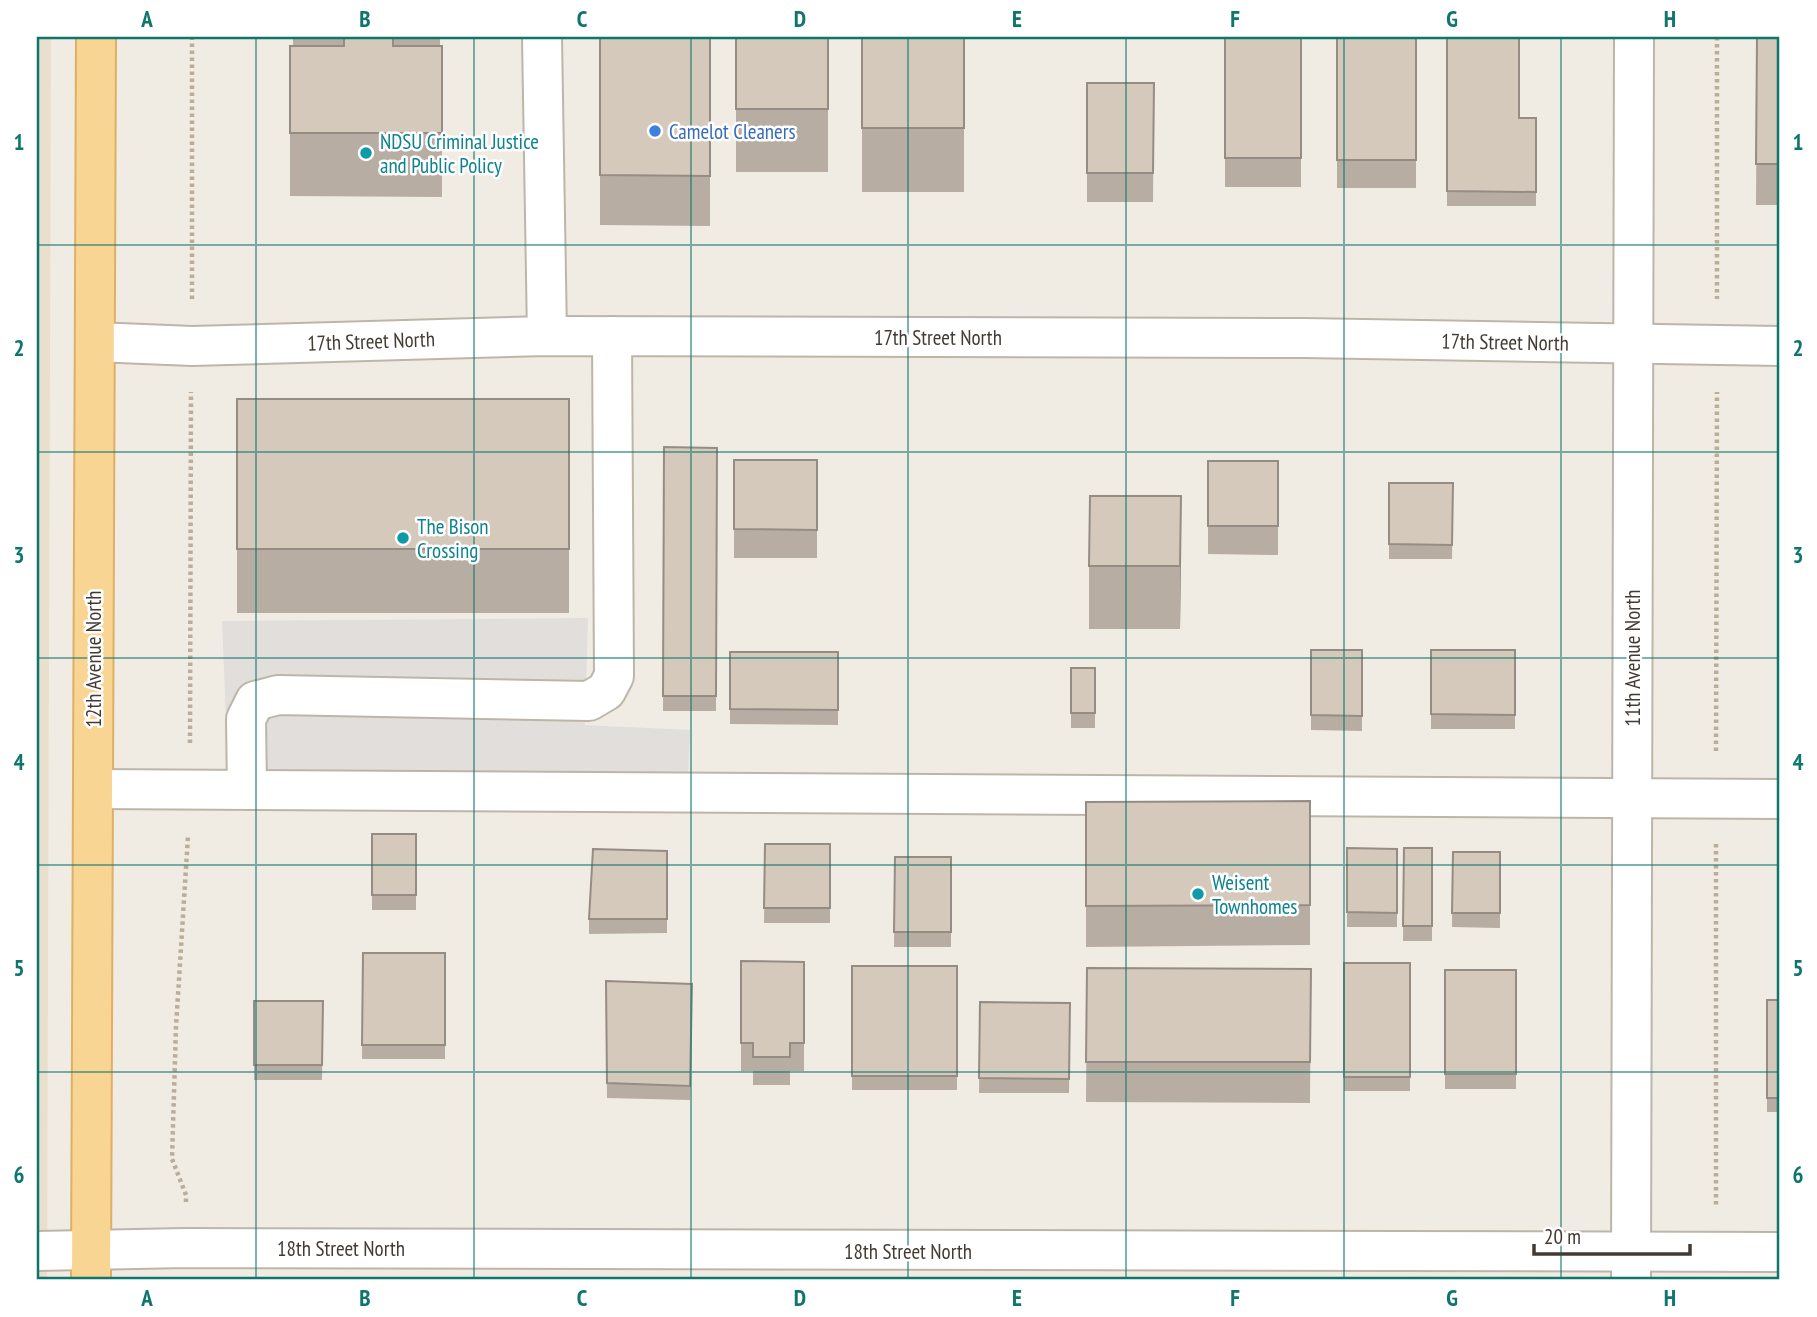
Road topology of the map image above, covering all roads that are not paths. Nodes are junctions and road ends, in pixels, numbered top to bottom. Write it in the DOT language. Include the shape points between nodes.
graph roads {
  1 [pos="96,37"];
  2 [pos="542,37"];
  3 [pos="1634,37"];
  4 [pos="547,336"];
  5 [pos="612,336"];
  6 [pos="95,342"];
  7 [pos="1632,345"];
  8 [pos="1780,346"];
  9 [pos="93,789"];
  10 [pos="247,790"];
  11 [pos="1633,797"];
  12 [pos="1780,799"];
  13 [pos="37,1251"];
  14 [pos="1780,1252"];
  15 [pos="90,1265"];
  16 [pos="1632,1267"];
  1 -- 6 [label="main road, 12th Avenue North"];
  2 -- 4 [label="street"];
  3 -- 7 [label="street, 11th Avenue North"];
  4 -- 5 [label="street, 17th Street North"];
  4 -- 6 [label="street, 17th Street North" via="192,346"];
  5 -- 7 [label="street, 17th Street North" via="1304,338"];
  5 -- 10 [label="street" via="614,676 606,691 589,701 278,695 255,701 246,719"];
  6 -- 9 [label="main road, 12th Avenue North"];
  7 -- 8 [label="street, 17th Street North"];
  7 -- 11 [label="street, 11th Avenue North"];
  9 -- 10 [label="street"];
  9 -- 15 [label="main road, 12th Avenue North"];
  10 -- 11 [label="street"];
  11 -- 12 [label="street"];
  11 -- 16 [label="street, 11th Avenue North"];
  13 -- 15 [label="street, 18th Street North"];
  14 -- 16 [label="street, 18th Street North" via="1716,1252"];
  15 -- 16 [label="street, 18th Street North" via="185,1248"];
}
